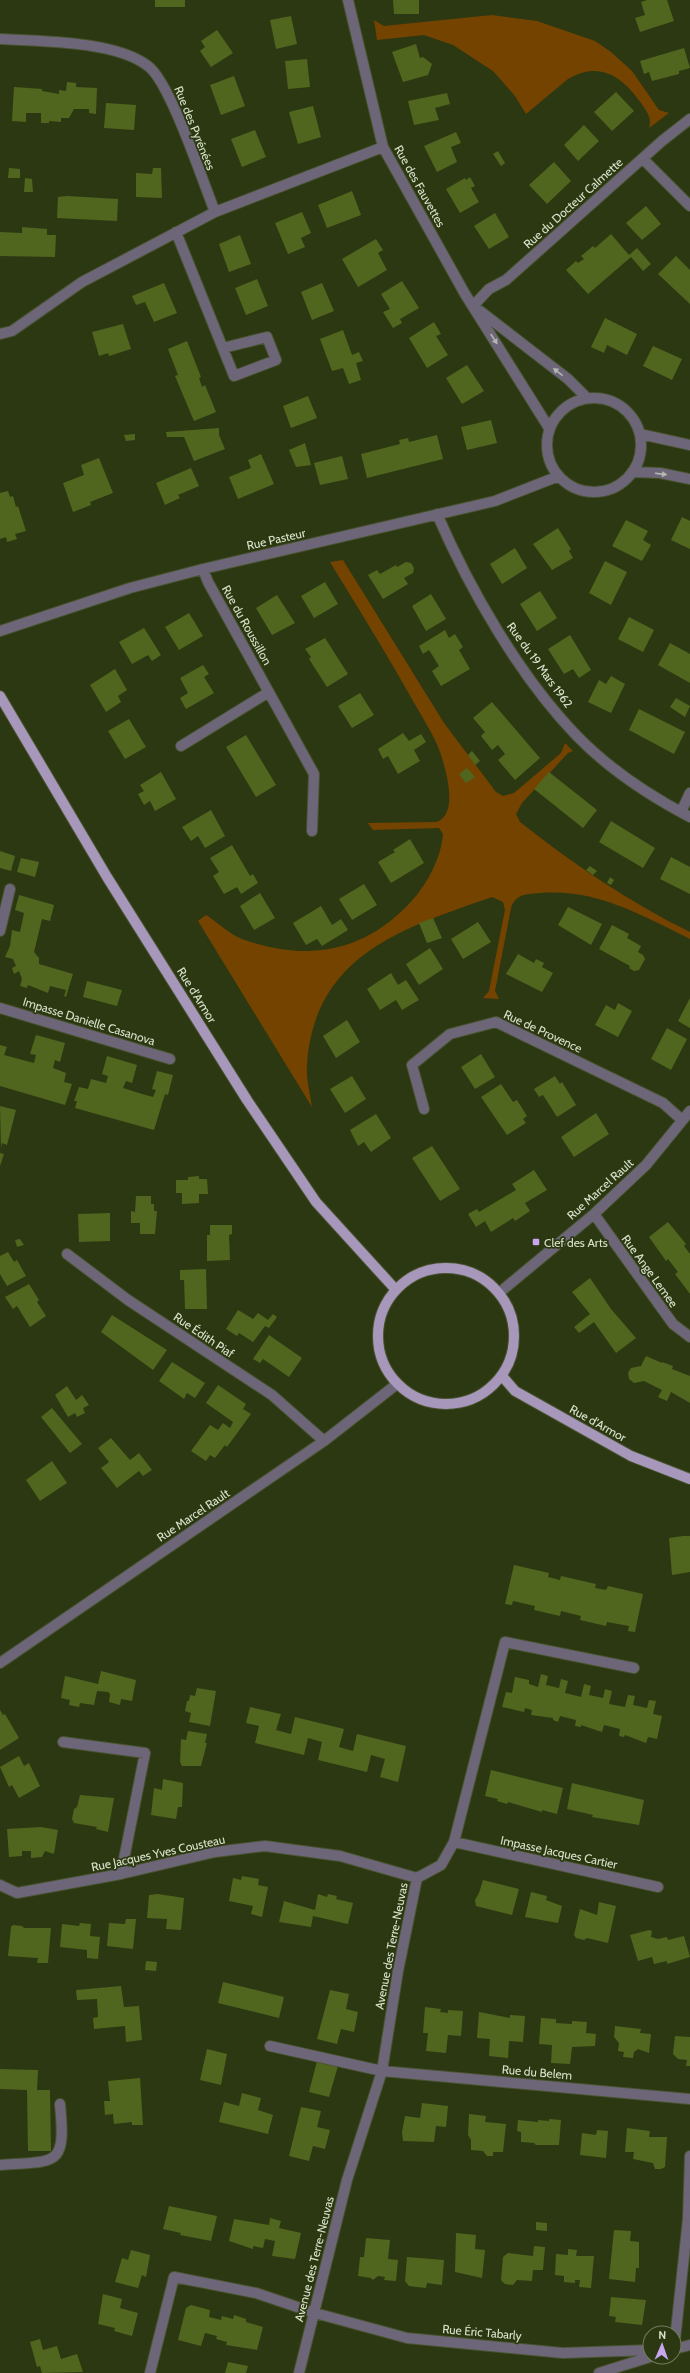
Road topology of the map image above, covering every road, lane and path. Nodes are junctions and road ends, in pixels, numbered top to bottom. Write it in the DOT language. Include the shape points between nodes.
graph roads {
  1 [pos="348,0"];
  2 [pos="0,39"];
  3 [pos="690,119"];
  4 [pos="383,147"];
  5 [pos="643,159"];
  6 [pos="690,206"];
  7 [pos="215,212"];
  8 [pos="176,232"];
  9 [pos="473,306"];
  10 [pos="0,334"];
  11 [pos="223,348"];
  12 [pos="587,398"];
  13 [pos="550,428"];
  14 [pos="640,434"];
  15 [pos="690,445"];
  16 [pos="632,472"];
  17 [pos="558,476"];
  18 [pos="690,479"];
  19 [pos="437,514"];
  20 [pos="203,569"];
  21 [pos="0,631"];
  22 [pos="269,692"];
  23 [pos="0,696"];
  24 [pos="181,746"];
  25 [pos="690,793"];
  26 [pos="681,812"];
  27 [pos="690,817"];
  28 [pos="312,831"];
  29 [pos="10,889"];
  30 [pos="0,931"];
  31 [pos="0,1008"];
  32 [pos="170,1059"];
  33 [pos="424,1109"];
  34 [pos="690,1111"];
  35 [pos="682,1120"];
  36 [pos="594,1214"];
  37 [pos="67,1254"];
  38 [pos="396,1290"];
  39 [pos="499,1292"];
  40 [pos="690,1337"];
  41 [pos="502,1376"];
  42 [pos="398,1384"];
  43 [pos="324,1441"];
  44 [pos="690,1479"];
  45 [pos="0,1663"];
  46 [pos="634,1668"];
  47 [pos="62,1742"];
  48 [pos="454,1842"];
  49 [pos="121,1874"];
  50 [pos="417,1878"];
  51 [pos="0,1885"];
  52 [pos="658,1887"];
  53 [pos="270,2046"];
  54 [pos="382,2072"];
  55 [pos="690,2099"];
  56 [pos="60,2104"];
  57 [pos="690,2156"];
  58 [pos="0,2165"];
  59 [pos="315,2313"];
  60 [pos="677,2325"];
  61 [pos="642,2350"];
  62 [pos="642,2360"];
  63 [pos="150,2373"];
  64 [pos="299,2373"];
  65 [pos="599,2373"];
  1 -- 4 [label="street, Rue des Fauvettes"];
  2 -- 7 [label="street, Rue des Pyrénées" via="53,42 124,52 149,66 165,87"];
  3 -- 5 [label="street, Rue du Docteur Calmette"];
  4 -- 7 [label="street"];
  4 -- 9 [label="street, Rue des Fauvettes"];
  5 -- 6 [label="street"];
  5 -- 9 [label="street, Rue du Docteur Calmette" via="506,280 489,289"];
  7 -- 8 [label="street"];
  8 -- 10 [label="street" via="82,282 12,330"];
  8 -- 11 [label="street"];
  12 -- 9 [label="street, Rue des Fauvettes, one-way" via="568,379"];
  9 -- 13 [label="street, Rue des Fauvettes, one-way"];
  11 -- 11 [label="street" via="234,376 276,360 267,337"];
  12 -- 13 [label="street" via="575,401 564,408 555,417"];
  12 -- 14 [label="street" via="601,398 620,406 635,421"];
  13 -- 17 [label="street" via="547,454"];
  14 -- 15 [label="street"];
  14 -- 16 [label="street" via="641,447"];
  16 -- 17 [label="street" via="616,486 596,492 569,485"];
  16 -- 18 [label="street, one-way" via="660,473"];
  17 -- 19 [label="street, Rue Pasteur" via="494,501"];
  19 -- 20 [label="street, Rue Pasteur"];
  19 -- 26 [label="street, Rue du 19 Mars 1962" via="498,633 544,697 578,736 625,778"];
  20 -- 21 [label="street, Rue Pasteur" via="130,588"];
  20 -- 22 [label="street, Rue du Roussillon"];
  22 -- 24 [label="street"];
  22 -- 28 [label="street, Rue du Roussillon" via="314,774"];
  23 -- 38 [label="main road, Rue d'Armor" via="107,877 247,1100 316,1202"];
  25 -- 26 [label="street"];
  26 -- 27 [label="street, Rue du 19 Mars 1962"];
  29 -- 30 [label="street"];
  31 -- 32 [label="street, Impasse Danielle Casanova"];
  33 -- 35 [label="street, Rue de Provence" via="412,1064 450,1034 496,1022 663,1103"];
  34 -- 35 [label="street, Rue Marcel Rault"];
  35 -- 36 [label="street, Rue Marcel Rault" via="646,1164"];
  36 -- 39 [label="street, Rue Marcel Rault"];
  36 -- 40 [label="street, Rue Ange Lemee" via="673,1324"];
  37 -- 43 [label="street, Rue Édith Piaf" via="128,1300 272,1395"];
  38 -- 39 [label="main road" via="415,1276 437,1269 460,1269 481,1277"];
  38 -- 42 [label="main road" via="385,1307 379,1327 379,1348 385,1367"];
  39 -- 41 [label="main road" via="510,1312 515,1334 512,1356"];
  41 -- 42 [label="main road" via="488,1390 471,1400 452,1404 432,1403 413,1396"];
  41 -- 44 [label="main road, Rue d'Armor" via="515,1391 624,1453"];
  42 -- 43 [label="street, Rue Marcel Rault"];
  43 -- 45 [label="street, Rue Marcel Rault"];
  46 -- 48 [label="street, Avenue des Terre-Neuvas" via="505,1642"];
  47 -- 49 [label="street" via="145,1753"];
  48 -- 50 [label="street, Avenue des Terre-Neuvas" via="441,1865"];
  48 -- 52 [label="street, Impasse Jacques Cartier"];
  49 -- 50 [label="street, Rue Jacques Yves Cousteau" via="215,1852 265,1846 340,1856"];
  49 -- 51 [label="street, Rue Jacques Yves Cousteau" via="17,1893"];
  50 -- 54 [label="street, Avenue des Terre-Neuvas" via="397,1975"];
  53 -- 54 [label="street, Rue du Belem"];
  54 -- 55 [label="street, Rue du Belem"];
  54 -- 59 [label="street, Avenue des Terre-Neuvas" via="347,2180"];
  56 -- 58 [label="street" via="61,2150 53,2158 41,2162"];
  57 -- 60 [label="street" via="688,2219"];
  59 -- 61 [label="street, Rue Éric Tabarly" via="406,2338 563,2353"];
  59 -- 63 [label="street, Rue Éric Tabarly" via="256,2293 174,2277"];
  59 -- 64 [label="street, Avenue des Terre-Neuvas"];
  62 -- 65 [label="street"];
}
